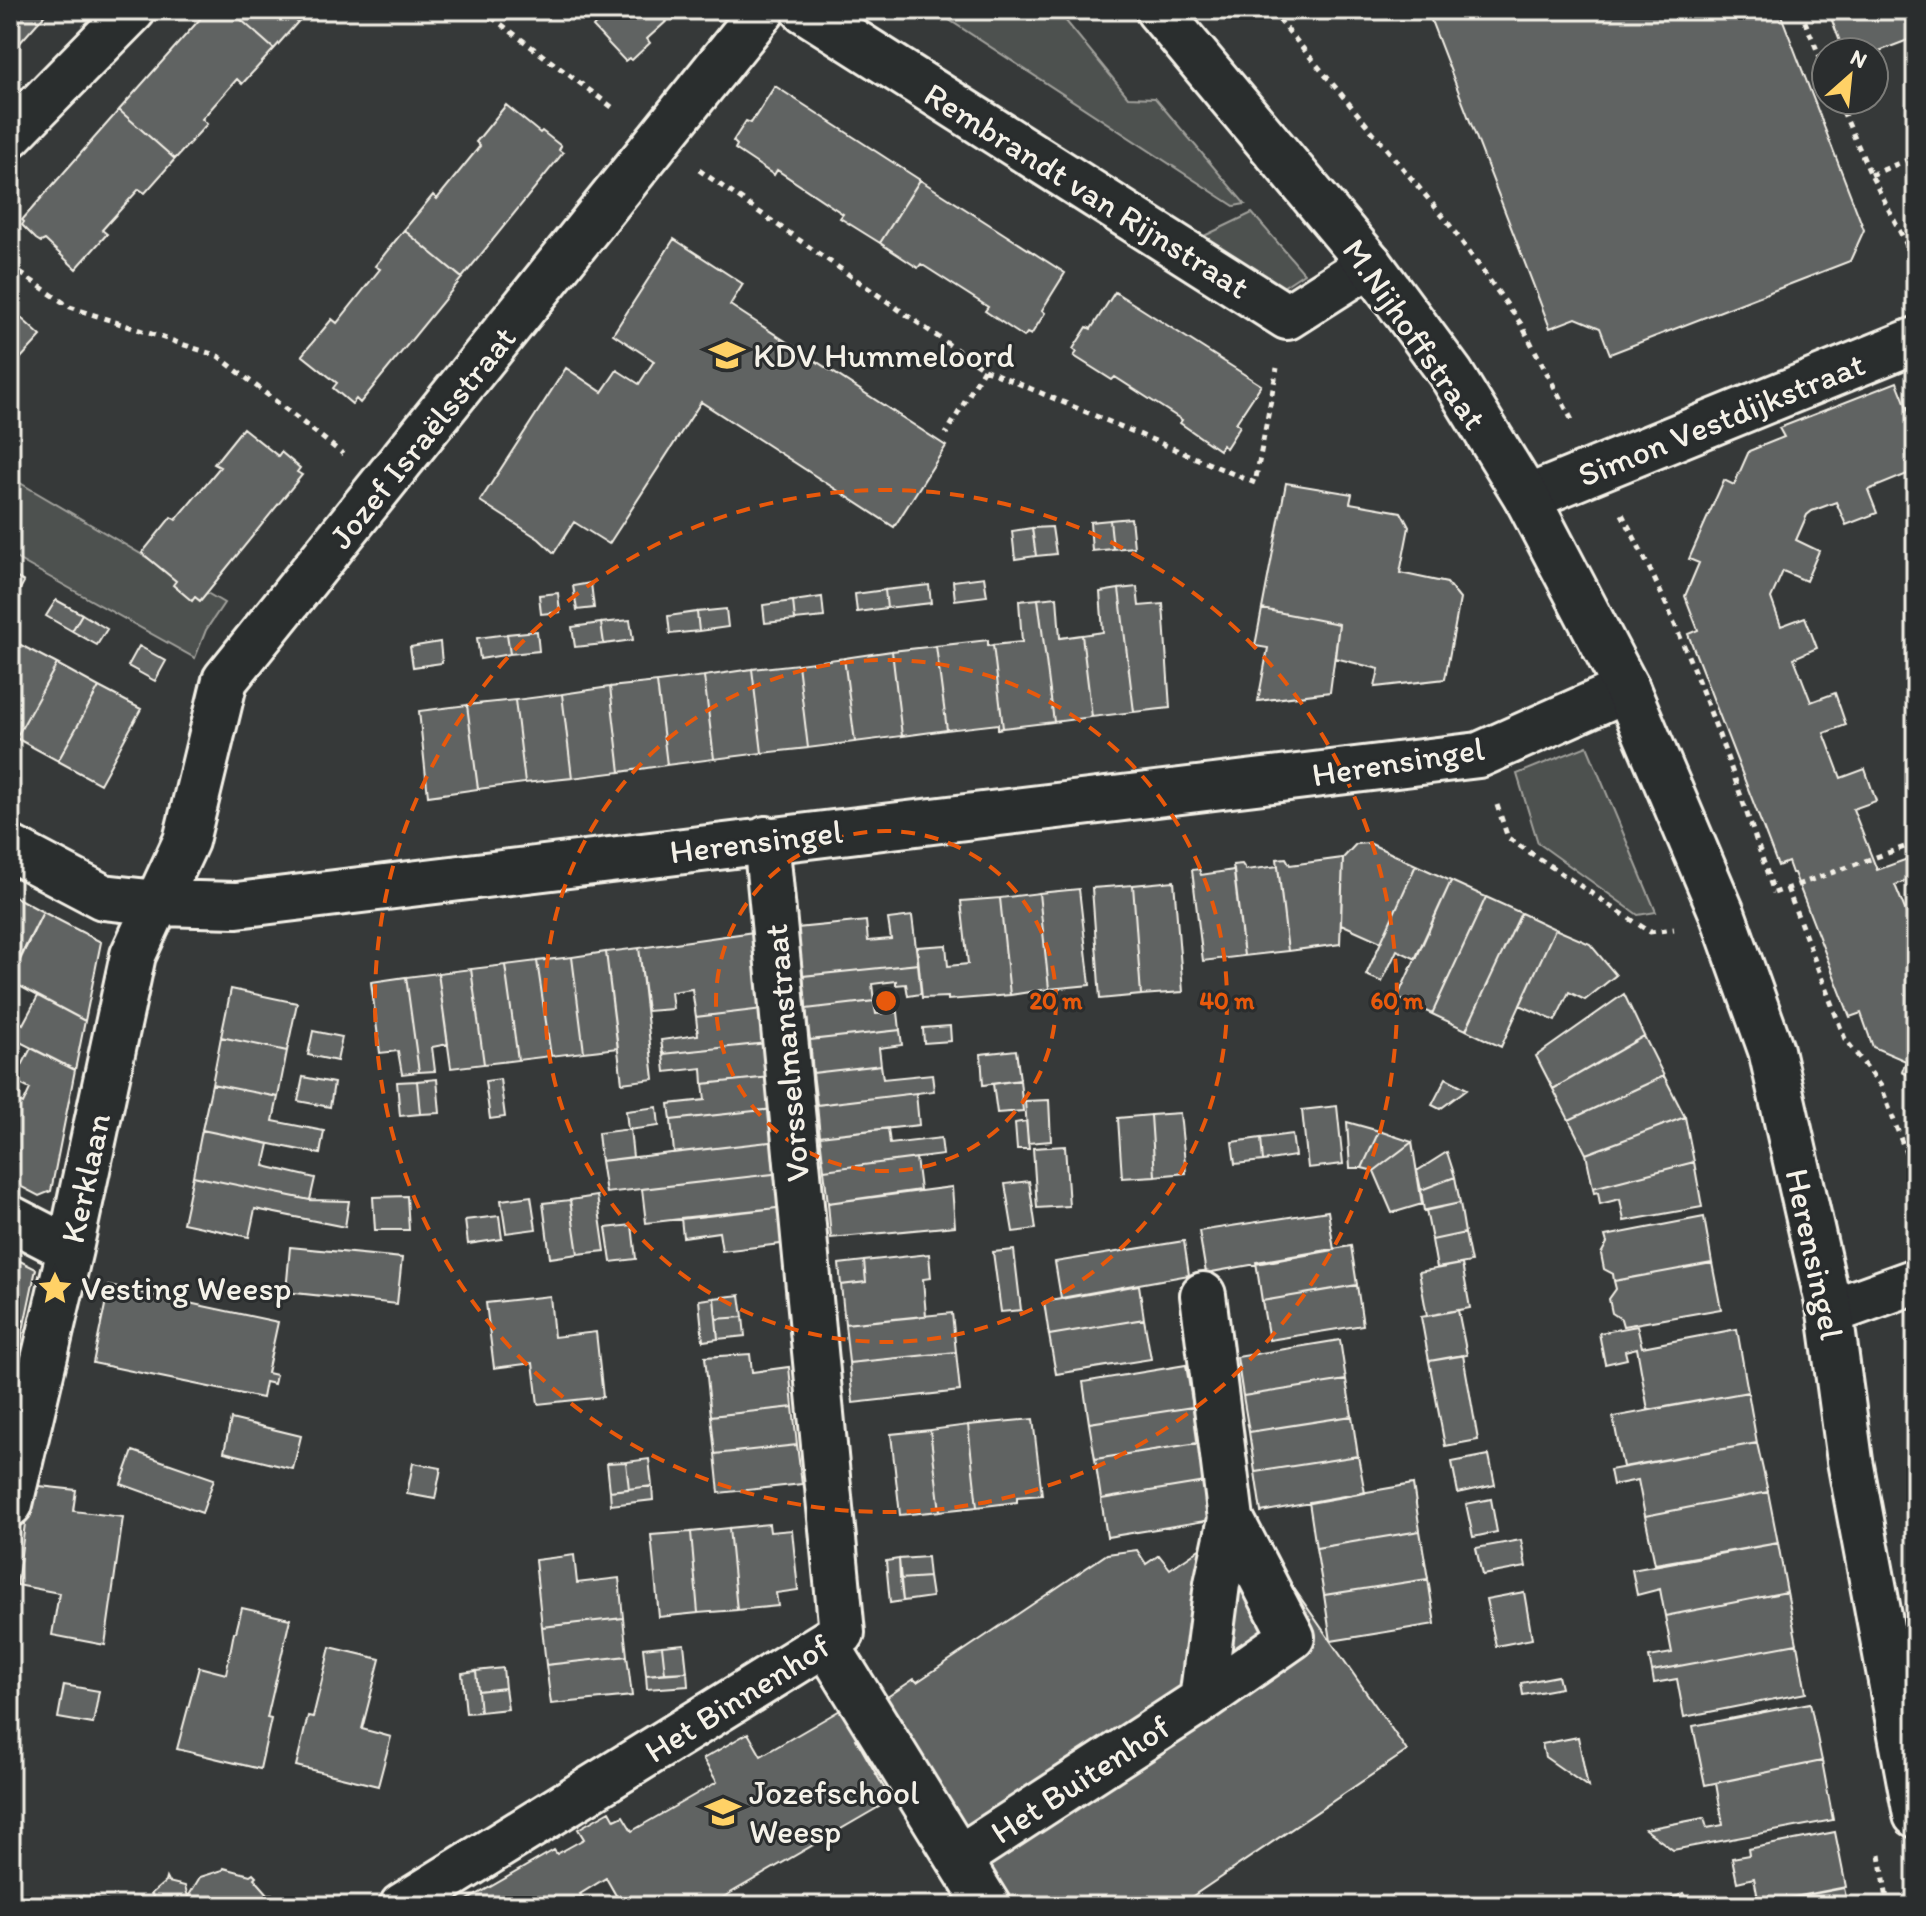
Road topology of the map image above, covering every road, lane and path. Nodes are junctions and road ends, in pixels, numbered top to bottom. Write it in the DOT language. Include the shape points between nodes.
graph roads {
  1 [pos="133,10"];
  2 [pos="482,10"];
  3 [pos="763,10"];
  4 [pos="804,10"];
  5 [pos="1158,10"];
  6 [pos="1800,10"];
  7 [pos="1811,36"];
  8 [pos="1845,116"];
  9 [pos="10,135"];
  10 [pos="659,142"];
  11 [pos="1916,156"];
  12 [pos="1871,175"];
  13 [pos="1916,263"];
  14 [pos="1370,264"];
  15 [pos="10,266"];
  16 [pos="1287,317"];
  17 [pos="1916,340"];
  18 [pos="984,369"];
  19 [pos="946,434"];
  20 [pos="382,485"];
  21 [pos="1527,498"];
  22 [pos="1627,689"];
  23 [pos="766,839"];
  24 [pos="10,848"];
  25 [pos="1787,888"];
  26 [pos="158,903"];
  27 [pos="1914,1168"];
  28 [pos="1916,1180"];
  29 [pos="10,1218"];
  30 [pos="70,1249"];
  31 [pos="806,1267"];
  32 [pos="1916,1281"];
  33 [pos="1203,1295"];
  34 [pos="1830,1312"];
  35 [pos="10,1504"];
  36 [pos="1231,1519"];
  37 [pos="826,1643"];
  38 [pos="1202,1700"];
  39 [pos="1916,1815"];
  40 [pos="959,1858"];
  41 [pos="402,1906"];
  42 [pos="988,1906"];
  1 -- 9 [label="street"];
  2 -- 10 [label="path"];
  3 -- 10 [label="street, Jozef Israëlsstraat"];
  4 -- 16 [label="street, Rembrandt van Rijnstraat"];
  5 -- 14 [label="street, M.Nijhoffstraat"];
  6 -- 7 [label="path"];
  8 -- 12 [label="path"];
  10 -- 18 [label="path"];
  10 -- 20 [label="street, Jozef Israëlsstraat"];
  11 -- 12 [label="path"];
  12 -- 13 [label="path"];
  14 -- 16 [label="street, Rembrandt van Rijnstraat"];
  14 -- 21 [label="street, M.Nijhoffstraat" via="1451,374"];
  15 -- 20 [label="path" via="70,307 218,356"];
  16 -- 18 [label="path" via="1255,483"];
  17 -- 21 [label="street, Simon Vestdijkstraat"];
  18 -- 19 [label="path"];
  20 -- 26 [label="street, Jozef Israëlsstraat" via="225,680 186,841"];
  21 -- 22 [label="street, M.Nijhoffstraat"];
  22 -- 23 [label="street, Herensingel" via="1479,755"];
  22 -- 34 [label="street, Herensingel" via="1722,913 1771,1050"];
  23 -- 26 [label="street, Herensingel" via="237,905"];
  23 -- 31 [label="street, Vorsselmanstraat"];
  24 -- 26 [label="street, Herensingel" via="103,897"];
  25 -- 27 [label="path" via="1845,1039 1881,1086"];
  26 -- 30 [label="street, Kerklaan" via="133,955"];
  27 -- 28 [label="path"];
  29 -- 30 [label="street"];
  30 -- 35 [label="street, Kerklaan"];
  31 -- 37 [label="street, Het Binnenhof" via="842,1633"];
  32 -- 34 [label="street"];
  33 -- 36 [label="street, Het Buitenhof"];
  34 -- 39 [label="street, Herensingel" via="1850,1461"];
  36 -- 38 [label="street, Het Buitenhof"];
  36 -- 38 [label="street, Het Buitenhof" via="1292,1637"];
  37 -- 40 [label="street, Het Buitenhof"];
  37 -- 41 [label="street, Het Binnenhof"];
  38 -- 40 [label="street, Het Buitenhof"];
  40 -- 42 [label="street, Het Buitenhof"];
}
